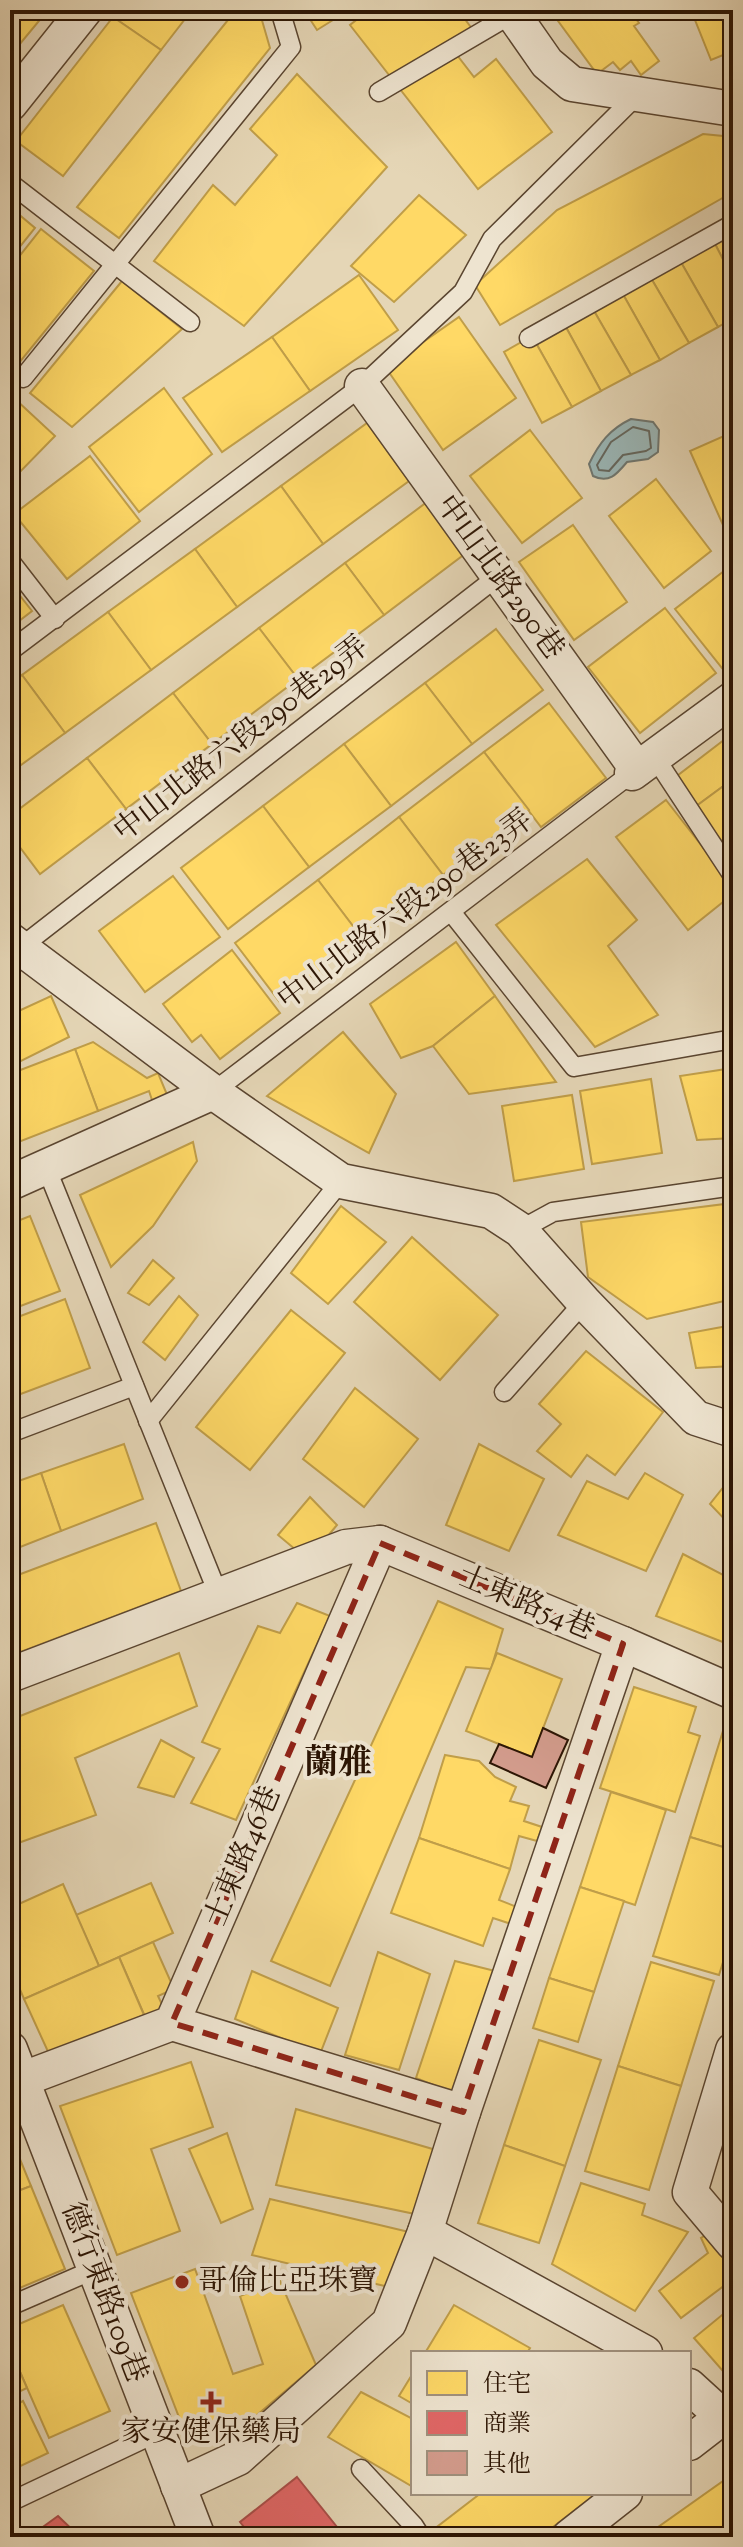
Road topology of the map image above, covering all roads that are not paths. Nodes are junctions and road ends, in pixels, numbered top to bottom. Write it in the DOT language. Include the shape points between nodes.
graph roads {
  1 [pos="85,10"];
  2 [pos="280,10"];
  3 [pos="511,12"];
  4 [pos="379,92"];
  5 [pos="637,95"];
  6 [pos="10,104"];
  7 [pos="733,109"];
  8 [pos="10,183"];
  9 [pos="733,224"];
  10 [pos="115,263"];
  11 [pos="190,322"];
  12 [pos="529,338"];
  13 [pos="23,378"];
  14 [pos="362,386"];
  15 [pos="10,561"];
  16 [pos="497,577"];
  17 [pos="55,619"];
  18 [pos="10,651"];
  19 [pos="733,699"];
  20 [pos="641,766"];
  21 [pos="733,876"];
  22 [pos="452,913"];
  23 [pos="15,944"];
  24 [pos="733,1039"];
  25 [pos="213,1092"];
  26 [pos="46,1167"];
  27 [pos="341,1181"];
  28 [pos="10,1183"];
  29 [pos="733,1186"];
  30 [pos="520,1230"];
  31 [pos="584,1302"];
  32 [pos="134,1386"];
  33 [pos="504,1392"];
  34 [pos="148,1421"];
  35 [pos="733,1430"];
  36 [pos="10,1433"];
  37 [pos="380,1543"];
  38 [pos="219,1596"];
  39 [pos="623,1644"];
  40 [pos="10,1675"];
  41 [pos="733,1692"];
  42 [pos="172,2023"];
  43 [pos="733,2050"];
  44 [pos="14,2070"];
  45 [pos="463,2112"];
  46 [pos="425,2232"];
  47 [pos="733,2243"];
  48 [pos="93,2270"];
  49 [pos="10,2306"];
  50 [pos="641,2351"];
  51 [pos="691,2387"];
  52 [pos="728,2413"];
  53 [pos="156,2433"];
  54 [pos="691,2441"];
  55 [pos="361,2469"];
  56 [pos="178,2486"];
  57 [pos="622,2495"];
  58 [pos="10,2502"];
  59 [pos="198,2537"];
  60 [pos="421,2537"];
  61 [pos="569,2537"];
  1 -- 6 [label="street"];
  2 -- 10 [label="lane" via="291,47"];
  3 -- 4 [label="lane"];
  3 -- 5 [label="street" via="547,63 572,84"];
  5 -- 7 [label="street"];
  5 -- 14 [label="lane" via="492,239 463,292"];
  8 -- 10 [label="lane"];
  9 -- 12 [label="lane"];
  10 -- 11 [label="lane"];
  10 -- 13 [label="lane"];
  14 -- 16 [label="street, 中山北路290巷"];
  14 -- 17 [label="lane"];
  15 -- 17 [label="lane"];
  16 -- 20 [label="street, 中山北路290巷"];
  16 -- 23 [label="lane, 中山北路六段290巷29弄"];
  17 -- 18 [label="lane"];
  19 -- 20 [label="street"];
  20 -- 21 [label="lane"];
  20 -- 22 [label="lane, 中山北路六段290巷23弄"];
  22 -- 24 [label="lane" via="574,1067"];
  22 -- 25 [label="lane, 中山北路六段290巷23弄"];
  23 -- 25 [label="street"];
  25 -- 26 [label="street"];
  25 -- 27 [label="street"];
  26 -- 28 [label="street"];
  26 -- 32 [label="lane"];
  27 -- 30 [label="street" via="491,1211"];
  27 -- 34 [label="lane"];
  29 -- 30 [label="lane" via="553,1212"];
  30 -- 31 [label="street"];
  31 -- 33 [label="lane"];
  31 -- 35 [label="street" via="696,1418"];
  32 -- 34 [label="lane"];
  32 -- 36 [label="lane"];
  34 -- 38 [label="lane"];
  37 -- 38 [label="street" via="346,1547"];
  37 -- 39 [label="street, 士東路54巷"];
  37 -- 42 [label="street, 士東路46巷"];
  38 -- 40 [label="street"];
  39 -- 41 [label="street"];
  39 -- 45 [label="street, 士東路54巷"];
  42 -- 44 [label="street"];
  42 -- 45 [label="street"];
  43 -- 47 [label="street" via="690,2192"];
  44 -- 48 [label="street, 德行東路109巷"];
  45 -- 46 [label="street, 士東路54巷"];
  46 -- 50 [label="street"];
  46 -- 56 [label="street, 士東路54巷" via="389,2323 238,2458"];
  48 -- 49 [label="lane"];
  48 -- 53 [label="street, 德行東路109巷"];
  51 -- 52 [label="street"];
  52 -- 54 [label="street"];
  53 -- 56 [label="street, 德行東路109巷"];
  53 -- 58 [label="lane"];
  55 -- 60 [label="lane"];
  56 -- 59 [label="street, 德行東路109巷"];
  57 -- 61 [label="street"];
}
